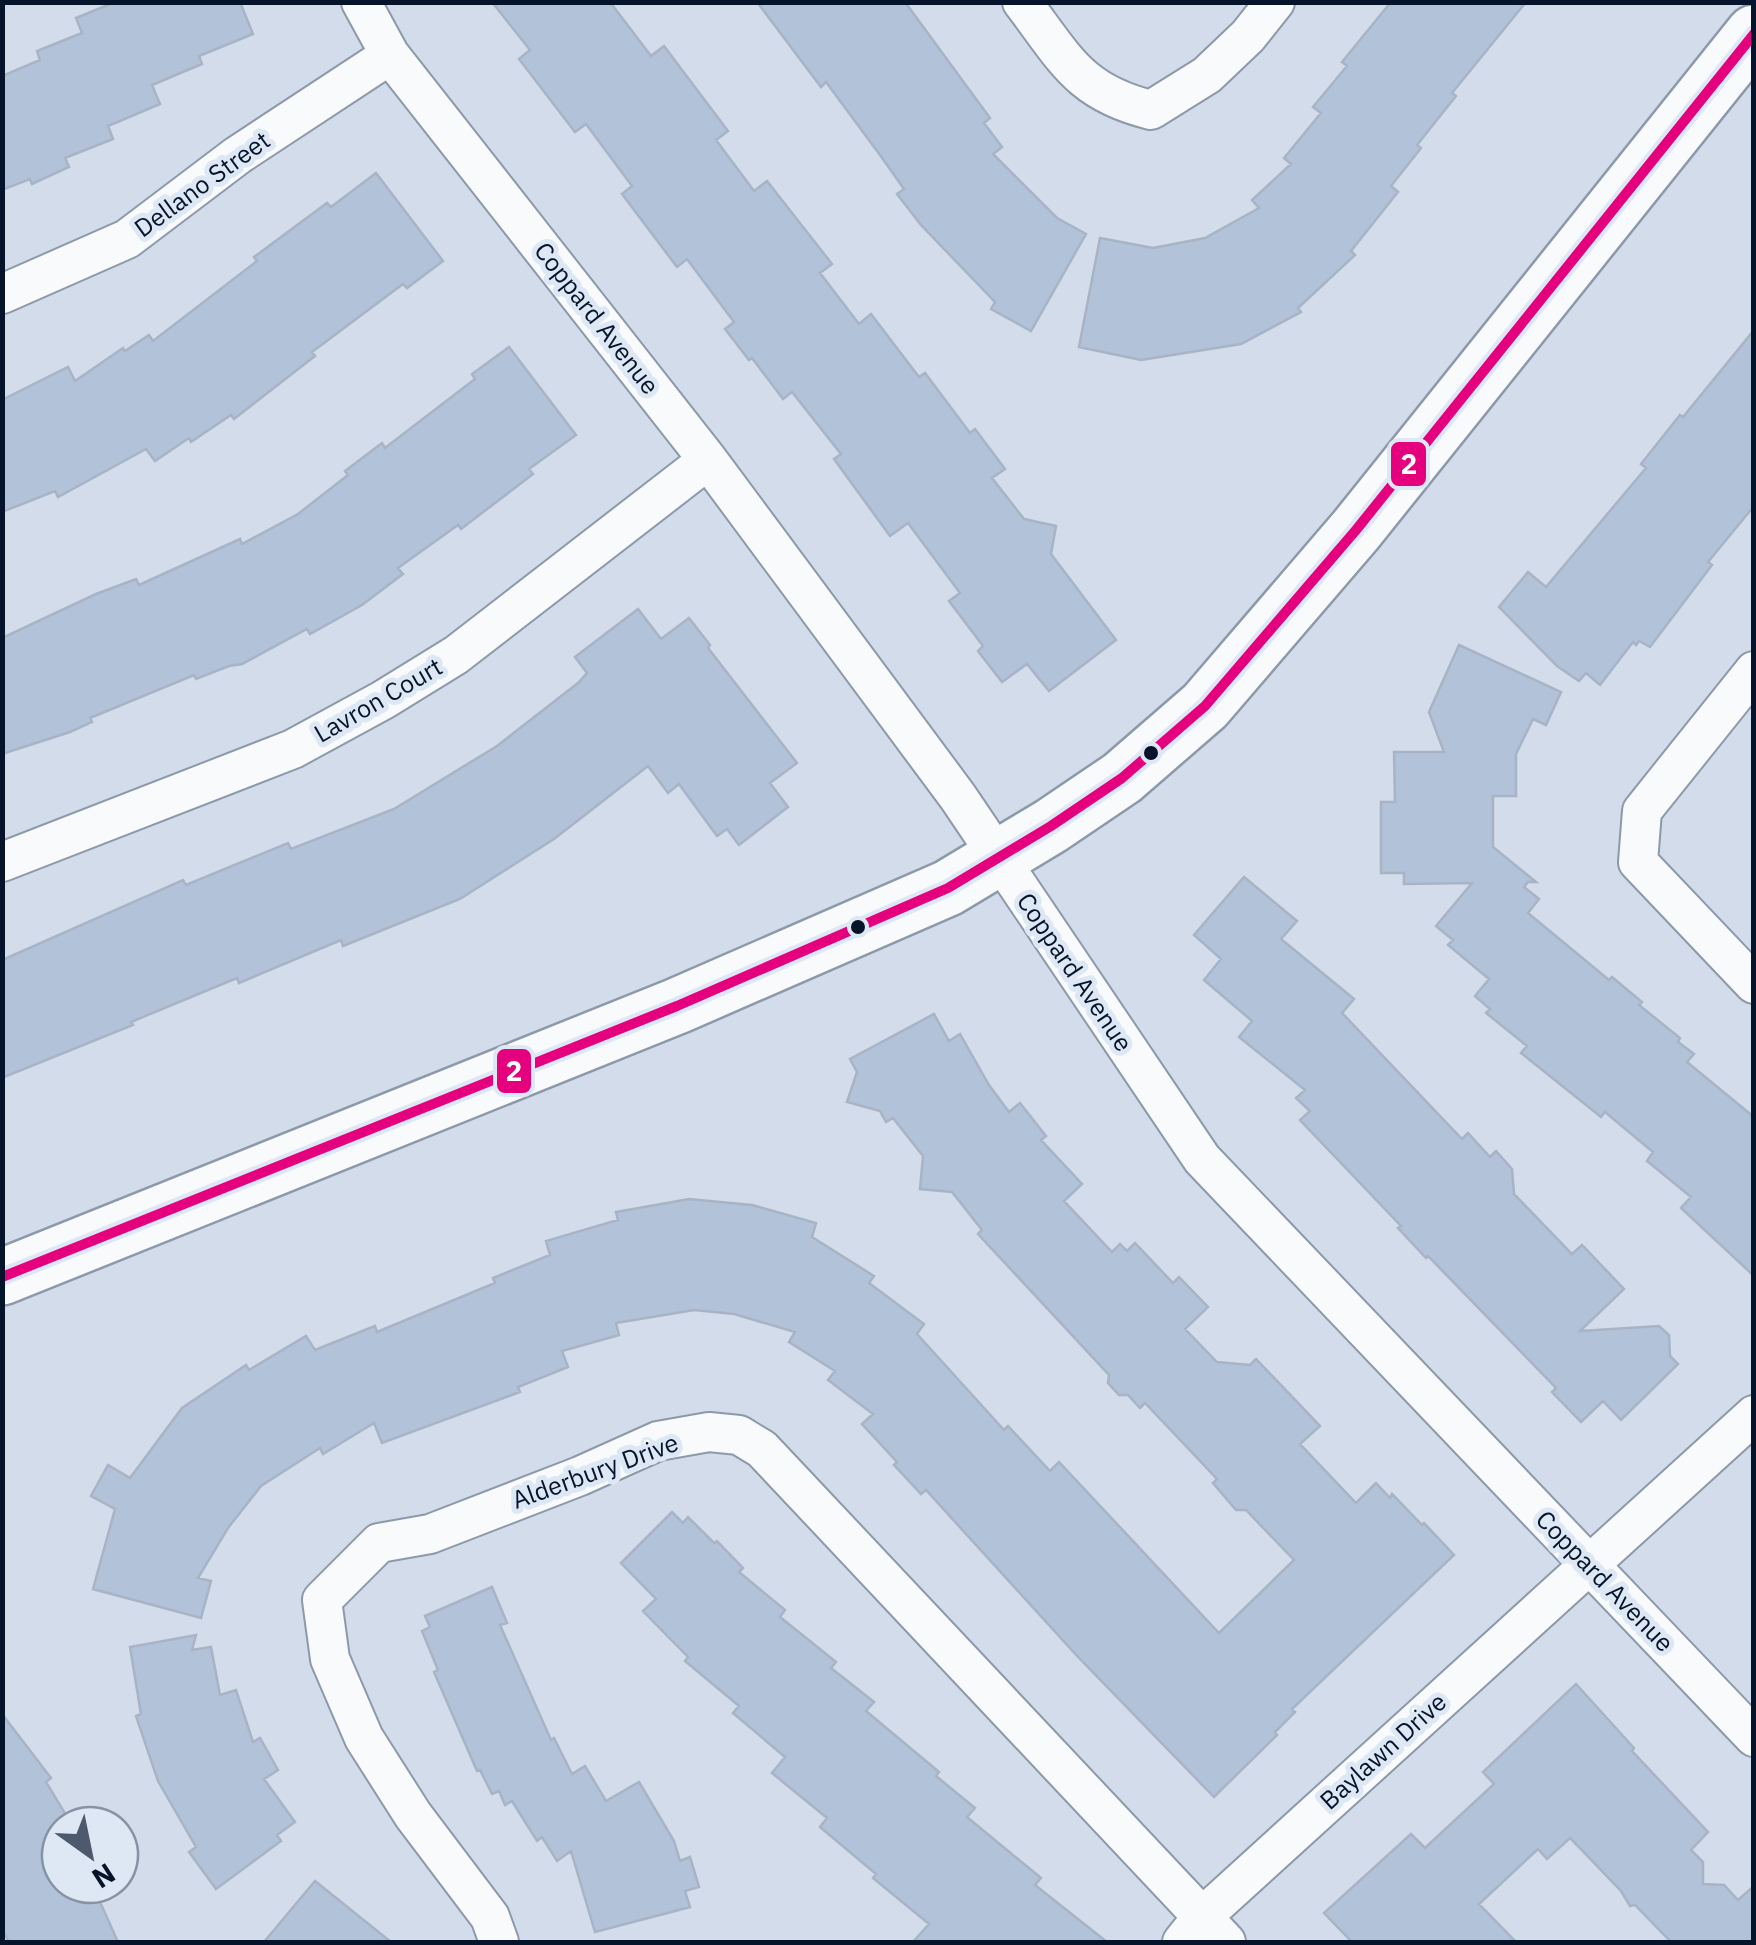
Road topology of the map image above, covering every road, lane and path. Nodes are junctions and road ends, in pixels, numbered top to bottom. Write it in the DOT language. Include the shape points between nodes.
graph roads {
  1 [pos="361,2"];
  2 [pos="1022,2"];
  3 [pos="1275,2"];
  4 [pos="1754,33"];
  5 [pos="390,54"];
  6 [pos="2,294"];
  7 [pos="708,460"];
  8 [pos="1754,672"];
  9 [pos="998,859"];
  10 [pos="2,862"];
  11 [pos="1754,984"];
  12 [pos="2,1278"];
  13 [pos="1754,1415"];
  14 [pos="1589,1563"];
  15 [pos="1754,1737"];
  16 [pos="1203,1934"];
  17 [pos="499,1942"];
  1 -- 5 [label="street, Coppard Avenue"];
  2 -- 3 [label="street" via="1083,81 1118,102 1151,110 1208,75"];
  4 -- 9 [label="street" via="1356,530 1205,706 1122,778"];
  5 -- 6 [label="street, Dellano Street" via="126,239"];
  5 -- 7 [label="street, Coppard Avenue"];
  7 -- 9 [label="street, Coppard Avenue"];
  7 -- 10 [label="street, Lavron Court" via="456,655 384,700 293,749"];
  8 -- 11 [label="street" via="1642,811 1638,862"];
  9 -- 12 [label="street" via="948,888 677,1006"];
  9 -- 14 [label="street, Coppard Avenue" via="1202,1159"];
  13 -- 14 [label="street, Baylawn Drive"];
  14 -- 15 [label="street, Coppard Avenue"];
  14 -- 16 [label="street, Baylawn Drive"];
  16 -- 17 [label="street, Alderbury Drive" via="762,1448 739,1435 709,1432 658,1442 430,1534 379,1544 322,1600 330,1660 364,1738 490,1917"];
}
